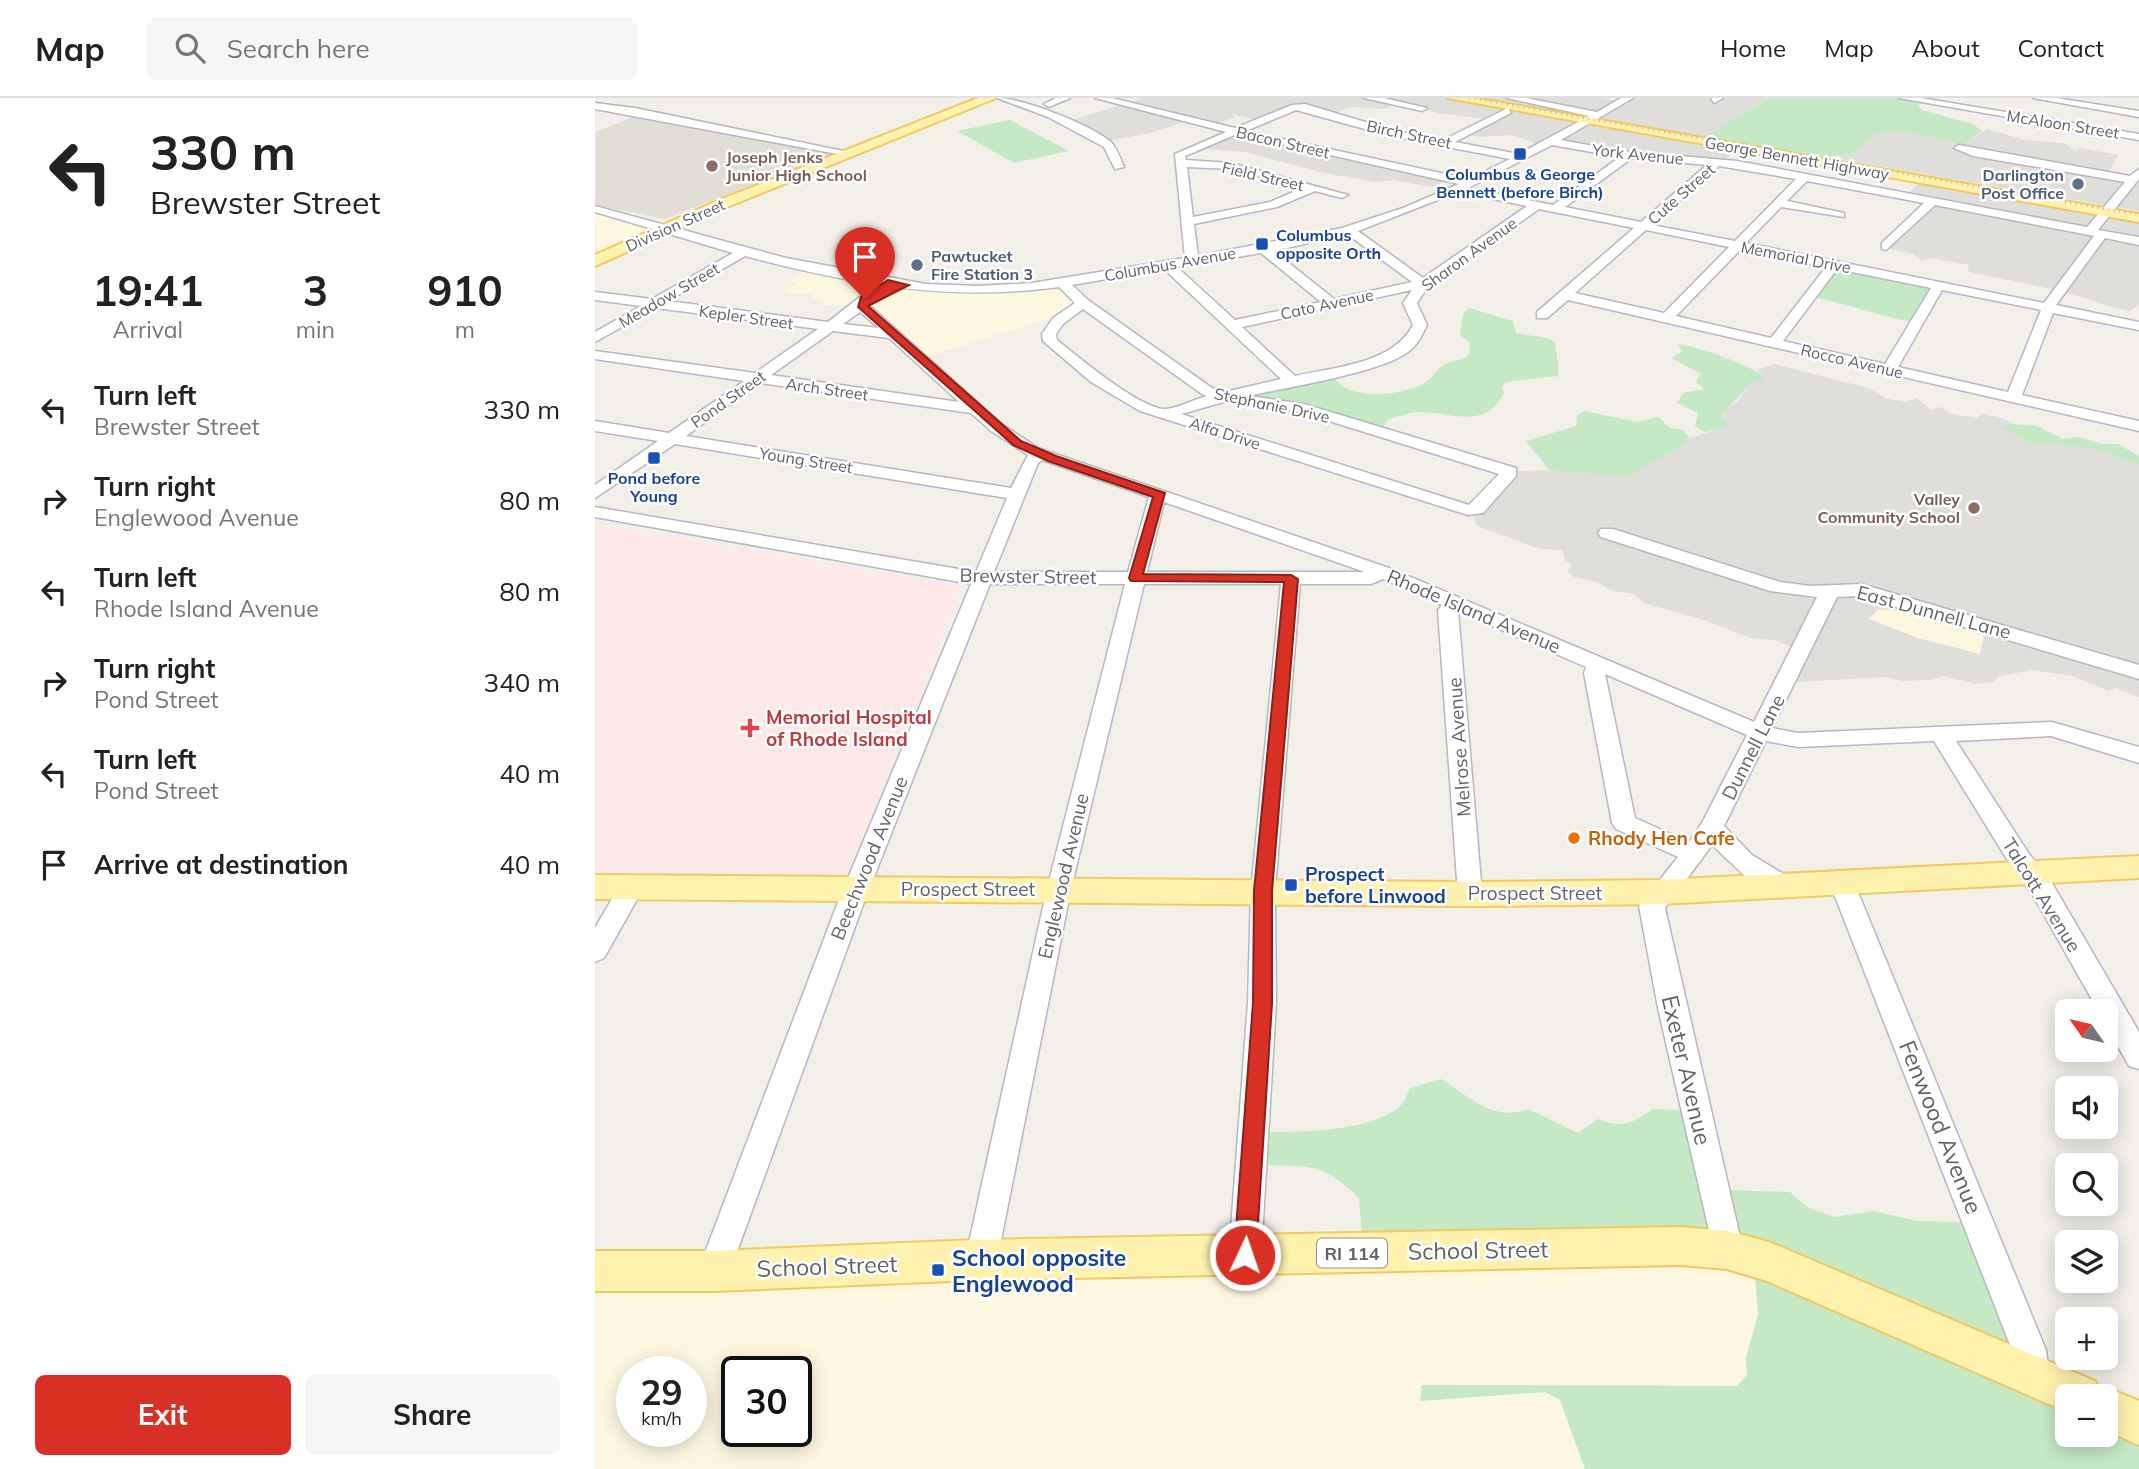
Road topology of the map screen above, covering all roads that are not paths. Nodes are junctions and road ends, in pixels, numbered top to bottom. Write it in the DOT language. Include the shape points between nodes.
graph roads {
  1 [pos="990,98"];
  2 [pos="1002,98"];
  3 [pos="1065,98"];
  4 [pos="1100,98"];
  5 [pos="1142,98"];
  6 [pos="1369,98"];
  7 [pos="1454,98"];
  8 [pos="1511,98"];
  9 [pos="1628,98"];
  10 [pos="1904,98"];
  11 [pos="2039,98"];
  12 [pos="2093,102"];
  13 [pos="1049,104"];
  14 [pos="1124,104"];
  15 [pos="595,106"];
  16 [pos="1508,111"];
  17 [pos="2139,114"];
  18 [pos="1401,118"];
  19 [pos="1593,118"];
  20 [pos="1391,123"];
  21 [pos="1377,129"];
  22 [pos="1234,130"];
  23 [pos="2139,137"];
  24 [pos="1550,141"];
  25 [pos="1445,143"];
  26 [pos="1959,148"];
  27 [pos="848,153"];
  28 [pos="1630,155"];
  29 [pos="1520,157"];
  30 [pos="1718,162"];
  31 [pos="1182,163"];
  32 [pos="1119,167"];
  33 [pos="1805,176"];
  34 [pos="2136,176"];
  35 [pos="1467,182"];
  36 [pos="1314,188"];
  37 [pos="1453,188"];
  38 [pos="1342,195"];
  39 [pos="1934,200"];
  40 [pos="1779,203"];
  41 [pos="1537,205"];
  42 [pos="1555,208"];
  43 [pos="595,209"];
  44 [pos="2107,212"];
  45 [pos="1840,215"];
  46 [pos="2139,218"];
  47 [pos="686,220"];
  48 [pos="647,222"];
  49 [pos="1188,222"];
  50 [pos="1644,226"];
  51 [pos="664,229"];
  52 [pos="1348,229"];
  53 [pos="2096,233"];
  54 [pos="2139,241"];
  55 [pos="1735,244"];
  56 [pos="1886,246"];
  57 [pos="1263,248"];
  58 [pos="743,252"];
  59 [pos="1192,260"];
  60 [pos="595,261"];
  61 [pos="1167,265"];
  62 [pos="1834,265"];
  63 [pos="1062,282"];
  64 [pos="898,284"];
  65 [pos="1423,284"];
  66 [pos="1939,285"];
  67 [pos="1565,295"];
  68 [pos="595,296"];
  69 [pos="1329,302"];
  70 [pos="1083,303"];
  71 [pos="653,304"];
  72 [pos="862,305"];
  73 [pos="2050,308"];
  74 [pos="1542,315"];
  75 [pos="1667,318"];
  76 [pos="1232,325"];
  77 [pos="2139,326"];
  78 [pos="827,328"];
  79 [pos="897,335"];
  80 [pos="595,338"];
  81 [pos="1774,344"];
  82 [pos="595,355"];
  83 [pos="1889,369"];
  84 [pos="756,379"];
  85 [pos="1291,381"];
  86 [pos="1224,397"];
  87 [pos="2014,397"];
  88 [pos="976,409"];
  89 [pos="1166,414"];
  90 [pos="595,426"];
  91 [pos="2139,426"];
  92 [pos="671,439"];
  93 [pos="1040,454"];
  94 [pos="595,493"];
  95 [pos="1017,494"];
  96 [pos="1161,495"];
  97 [pos="1468,510"];
  98 [pos="595,512"];
  99 [pos="1607,533"];
  100 [pos="1381,572"];
  101 [pos="983,578"];
  102 [pos="1136,578"];
  103 [pos="1291,579"];
  104 [pos="1830,591"];
  105 [pos="1454,601"];
  106 [pos="1598,663"];
  107 [pos="2139,672"];
  108 [pos="1761,733"];
  109 [pos="1942,736"];
  110 [pos="2139,755"];
  111 [pos="1712,827"];
  112 [pos="1694,854"];
  113 [pos="2139,867"];
  114 [pos="2029,872"];
  115 [pos="1839,882"];
  116 [pos="595,887"];
  117 [pos="632,887"];
  118 [pos="1784,887"];
  119 [pos="856,889"];
  120 [pos="1059,889"];
  121 [pos="1263,891"];
  122 [pos="1661,892"];
  123 [pos="1470,894"];
  124 [pos="595,951"];
  125 [pos="2139,1057"];
  126 [pos="1727,1250"];
  127 [pos="1245,1255"];
  128 [pos="976,1260"];
  129 [pos="595,1271"];
  130 [pos="714,1271"];
  131 [pos="2032,1375"];
  132 [pos="2055,1385"];
  133 [pos="2118,1414"];
  134 [pos="2139,1423"];
  1 -- 27 [label="main road, Division Street"];
  2 -- 32 [label="street" via="1051,115 1108,145"];
  3 -- 13 [label="street"];
  4 -- 14 [label="street, Bacon Street"];
  5 -- 14 [label="street"];
  6 -- 18 [label="street" via="1422,108"];
  7 -- 19 [label="main road, George Bennett Highway"];
  8 -- 19 [label="street, York Avenue"];
  9 -- 19 [label="street, Columbus Avenue"];
  10 -- 23 [label="street, McAloon Street"];
  11 -- 12 [label="street"];
  12 -- 17 [label="street"];
  14 -- 22 [label="street, Bacon Street"];
  15 -- 27 [label="street"];
  16 -- 25 [label="street"];
  19 -- 24 [label="street, Columbus Avenue"];
  19 -- 44 [label="main road, George Bennett Highway"];
  20 -- 21 [label="street"];
  21 -- 22 [label="street, Birch Street" via="1299,106"];
  21 -- 25 [label="street, Birch Street"];
  22 -- 31 [label="street" via="1185,149 1180,154"];
  22 -- 35 [label="street, Bacon Street"];
  24 -- 28 [label="street, York Avenue"];
  24 -- 29 [label="street, Columbus Avenue"];
  25 -- 29 [label="street, Birch Street"];
  26 -- 34 [label="street"];
  27 -- 47 [label="main road, Division Street"];
  28 -- 30 [label="street, York Avenue"];
  28 -- 42 [label="street"];
  29 -- 35 [label="street, Columbus Avenue"];
  30 -- 33 [label="street, York Avenue"];
  30 -- 50 [label="street, Cute Street"];
  31 -- 36 [label="street, Field Street" via="1231,166"];
  31 -- 49 [label="street"];
  33 -- 39 [label="street, York Avenue"];
  33 -- 40 [label="street"];
  34 -- 44 [label="street"];
  35 -- 37 [label="street, Columbus Avenue"];
  36 -- 38 [label="street, Field Street"];
  36 -- 49 [label="street" via="1273,205"];
  37 -- 41 [label="street, Memorial Drive"];
  37 -- 52 [label="street, Columbus Avenue"];
  39 -- 53 [label="street, York Avenue"];
  39 -- 56 [label="street"];
  40 -- 45 [label="street"];
  40 -- 55 [label="street"];
  41 -- 42 [label="street, Memorial Drive"];
  41 -- 65 [label="street, Sharon Avenue"];
  42 -- 50 [label="street, Memorial Drive"];
  43 -- 48 [label="street, Columbus Avenue"];
  44 -- 46 [label="main road, George Bennett Highway"];
  44 -- 53 [label="street"];
  47 -- 48 [label="main road"];
  47 -- 51 [label="main road, Division Street"];
  48 -- 51 [label="street, Columbus Avenue"];
  49 -- 59 [label="street"];
  50 -- 55 [label="street, Memorial Drive"];
  50 -- 67 [label="street, Cute Street"];
  51 -- 58 [label="street, Columbus Avenue"];
  51 -- 60 [label="main road, Division Street"];
  52 -- 57 [label="street, Columbus Avenue"];
  52 -- 65 [label="street"];
  53 -- 54 [label="street, York Avenue"];
  53 -- 73 [label="street"];
  55 -- 62 [label="street, Memorial Drive"];
  55 -- 75 [label="street"];
  57 -- 59 [label="street, Columbus Avenue"];
  57 -- 69 [label="street"];
  58 -- 64 [label="street, Columbus Avenue"];
  58 -- 71 [label="street, Meadow Street"];
  59 -- 61 [label="street, Columbus Avenue"];
  61 -- 63 [label="street, Columbus Avenue"];
  61 -- 76 [label="street"];
  62 -- 66 [label="street, Memorial Drive"];
  62 -- 81 [label="street"];
  63 -- 64 [label="street, Columbus Avenue" via="983,290"];
  63 -- 70 [label="street, Stephanie Drive"];
  64 -- 72 [label="street, Pond Street"];
  65 -- 69 [label="street, Cato Avenue"];
  65 -- 85 [label="street, Sharon Avenue" via="1410,303 1420,325 1402,349 1374,362"];
  66 -- 73 [label="street, Memorial Drive"];
  66 -- 83 [label="street"];
  67 -- 74 [label="street, Cute Street"];
  67 -- 75 [label="street, Rocco Avenue"];
  68 -- 71 [label="street, Kepler Street"];
  69 -- 76 [label="street, Cato Avenue"];
  70 -- 86 [label="street, Stephanie Drive" via="1199,387"];
  70 -- 89 [label="street, Alfa Drive" via="1058,321 1049,334 1050,341 1126,399"];
  71 -- 78 [label="street, Kepler Street"];
  71 -- 80 [label="street, Meadow Street"];
  72 -- 78 [label="street, Pond Street"];
  72 -- 79 [label="street, Rhode Island Avenue"];
  73 -- 77 [label="street, Memorial Drive"];
  73 -- 87 [label="street"];
  75 -- 81 [label="street, Rocco Avenue"];
  76 -- 85 [label="street"];
  78 -- 79 [label="street, Kepler Street"];
  78 -- 84 [label="street, Pond Street"];
  79 -- 88 [label="street, Rhode Island Avenue"];
  81 -- 83 [label="street, Rocco Avenue"];
  82 -- 84 [label="street, Arch Street"];
  83 -- 87 [label="street, Rocco Avenue"];
  84 -- 88 [label="street, Arch Street"];
  84 -- 92 [label="street, Pond Street"];
  85 -- 86 [label="street, Sharon Avenue"];
  86 -- 89 [label="street, Sharon Avenue"];
  86 -- 97 [label="street, Stephanie Drive" via="1299,407 1510,472 1478,509"];
  87 -- 91 [label="street, Rocco Avenue"];
  88 -- 93 [label="street, Rhode Island Avenue" via="1017,443"];
  89 -- 97 [label="street, Alfa Drive"];
  90 -- 92 [label="street, Young Street"];
  92 -- 94 [label="street, Pond Street"];
  92 -- 95 [label="street, Young Street"];
  93 -- 95 [label="street, Beechwood Avenue" via="1031,461"];
  93 -- 96 [label="street, Rhode Island Avenue"];
  95 -- 101 [label="street, Beechwood Avenue"];
  96 -- 100 [label="street, Rhode Island Avenue"];
  96 -- 102 [label="street, Englewood Avenue" via="1155,502"];
  98 -- 101 [label="street, Brewster Street"];
  99 -- 104 [label="street, East Dunnell Lane" via="1777,587"];
  100 -- 103 [label="street, Brewster Street" via="1371,578"];
  100 -- 105 [label="street, Rhode Island Avenue"];
  101 -- 102 [label="street, Brewster Street"];
  101 -- 119 [label="street, Beechwood Avenue"];
  102 -- 103 [label="street, Brewster Street"];
  102 -- 120 [label="street, Englewood Avenue"];
  103 -- 121 [label="street"];
  104 -- 107 [label="street, East Dunnell Lane" via="1861,590"];
  104 -- 108 [label="street, Dunnell Lane"];
  105 -- 106 [label="street, Rhode Island Avenue"];
  105 -- 123 [label="street, Melrose Avenue" via="1448,610"];
  106 -- 108 [label="street, Rhode Island Avenue"];
  106 -- 112 [label="street" via="1594,673 1624,823"];
  108 -- 109 [label="street, Rhode Island Avenue" via="1798,740"];
  108 -- 111 [label="street, Dunnell Lane"];
  109 -- 110 [label="street, Rhode Island Avenue" via="2052,729"];
  109 -- 114 [label="street, Talcott Avenue"];
  111 -- 112 [label="street, Dunnell Lane"];
  111 -- 118 [label="street" via="1748,868"];
  112 -- 122 [label="street, Dunnell Lane"];
  113 -- 114 [label="main road, Prospect Street"];
  114 -- 115 [label="main road, Prospect Street"];
  114 -- 125 [label="street, Talcott Avenue"];
  115 -- 118 [label="main road, Prospect Street"];
  115 -- 131 [label="street, Fenwood Avenue" via="1967,1189 2029,1350"];
  116 -- 117 [label="main road, Prospect Street"];
  117 -- 119 [label="main road, Prospect Street"];
  117 -- 124 [label="street"];
  118 -- 122 [label="main road, Prospect Street"];
  119 -- 120 [label="main road, Prospect Street"];
  119 -- 130 [label="street, Beechwood Avenue"];
  120 -- 121 [label="main road, Prospect Street"];
  120 -- 128 [label="street, Englewood Avenue" via="985,1240"];
  121 -- 123 [label="main road, Prospect Street"];
  121 -- 127 [label="street" via="1262,1003"];
  122 -- 123 [label="main road, Prospect Street"];
  122 -- 126 [label="street, Exeter Avenue" via="1652,906"];
  126 -- 127 [label="main road, School Street / RI 114" via="1681,1246"];
  126 -- 131 [label="main road, School Street / RI 114" via="1769,1262"];
  127 -- 128 [label="main road, School Street / RI 114"];
  128 -- 130 [label="main road, School Street / RI 114"];
  129 -- 130 [label="main road, School Street / RI 114"];
  131 -- 132 [label="main road, School Street / RI 114"];
  133 -- 134 [label="main road"];
}
